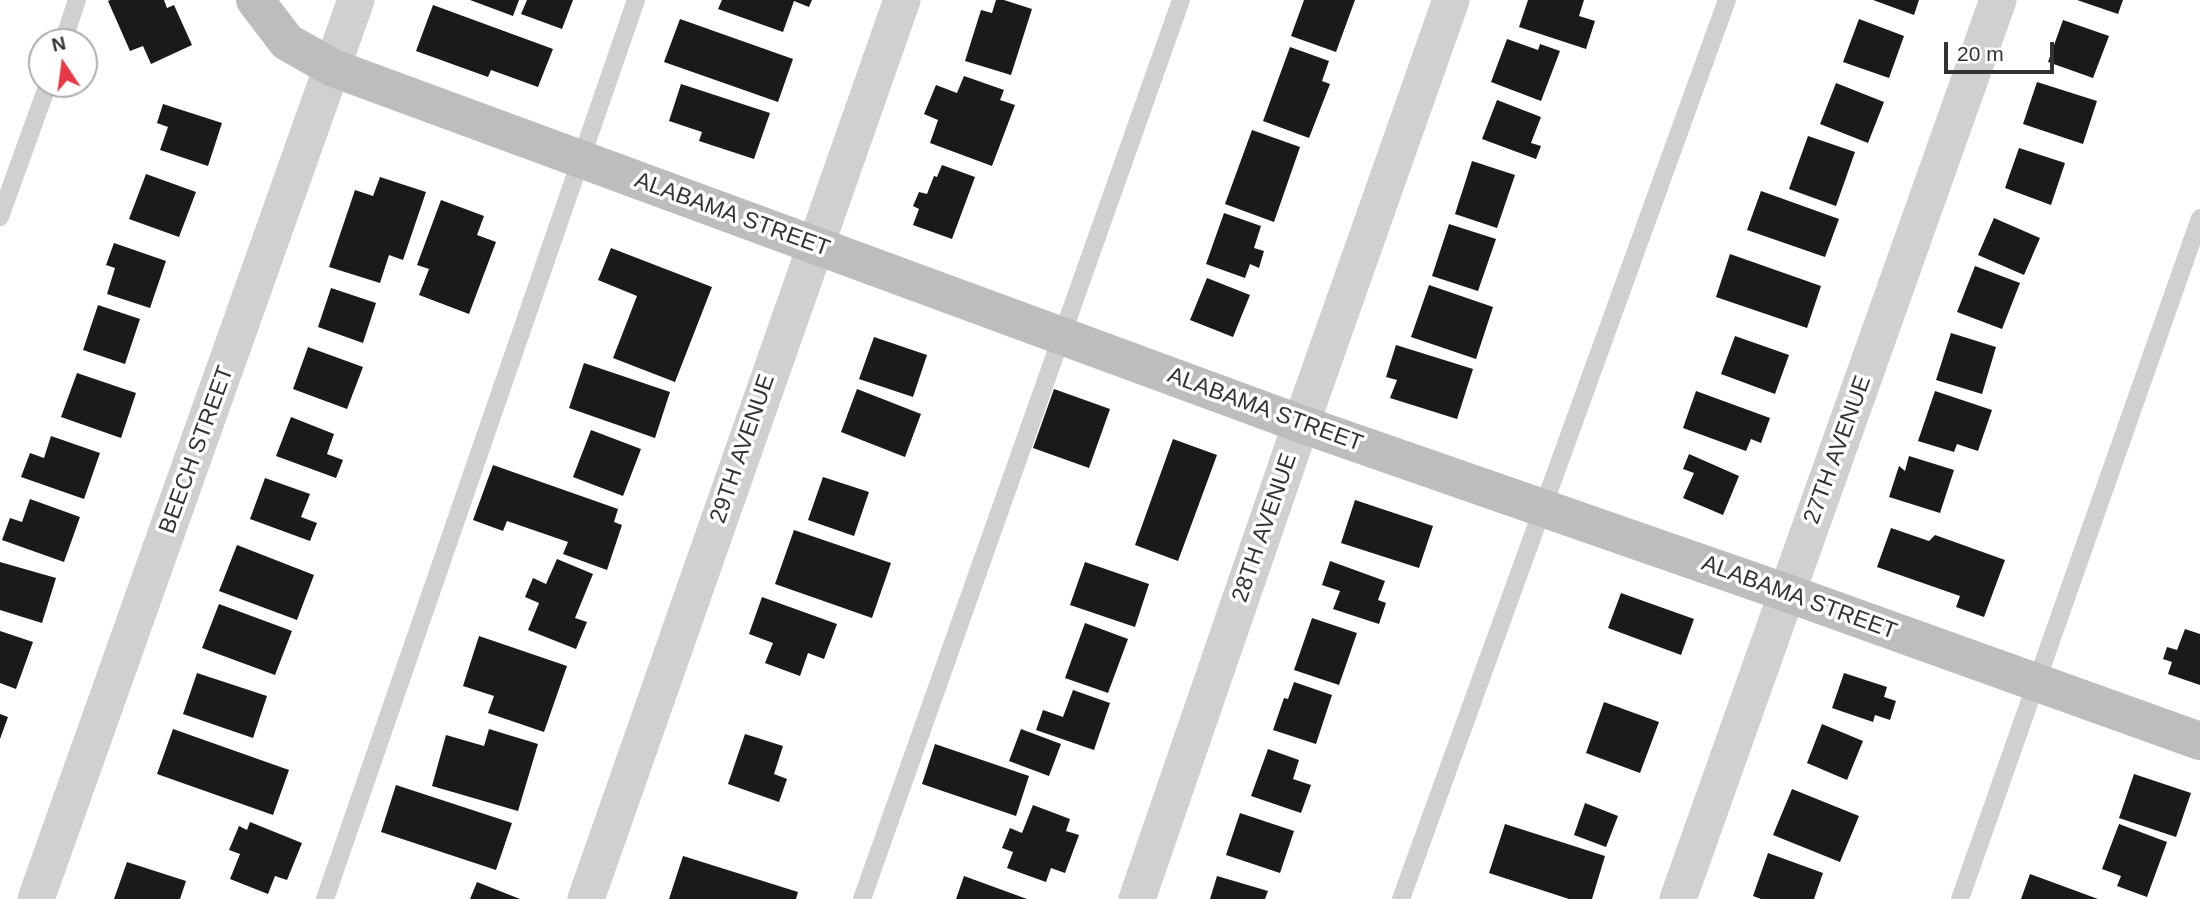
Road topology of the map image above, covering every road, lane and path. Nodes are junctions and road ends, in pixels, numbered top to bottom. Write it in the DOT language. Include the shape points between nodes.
graph roads {
  1 [pos="78,0"];
  2 [pos="255,0"];
  3 [pos="356,0"];
  4 [pos="636,0"];
  5 [pos="902,0"];
  6 [pos="1181,0"];
  7 [pos="1451,0"];
  8 [pos="1727,0"];
  9 [pos="1998,0"];
  10 [pos="67,28"];
  11 [pos="333,68"];
  12 [pos="43,98"];
  13 [pos="581,159"];
  14 [pos="0,217"];
  15 [pos="2200,219"];
  16 [pos="815,245"];
  17 [pos="1060,335"];
  18 [pos="1301,424"];
  19 [pos="1543,508"];
  20 [pos="1787,593"];
  21 [pos="2035,683"];
  22 [pos="2200,741"];
  23 [pos="36,899"];
  24 [pos="325,899"];
  25 [pos="586,899"];
  26 [pos="862,899"];
  27 [pos="1137,899"];
  28 [pos="1401,899"];
  29 [pos="1678,899"];
  30 [pos="1961,899"];
  1 -- 10 [label="lane"];
  2 -- 11 [label="street, ALABAMA STREET" via="287,42"];
  3 -- 11 [label="street, BEECH STREET"];
  4 -- 13 [label="lane"];
  5 -- 16 [label="street, 29TH AVENUE"];
  6 -- 17 [label="lane"];
  7 -- 18 [label="street, 28TH AVENUE"];
  8 -- 19 [label="lane"];
  9 -- 20 [label="street, 27TH AVENUE"];
  11 -- 13 [label="street, ALABAMA STREET"];
  11 -- 23 [label="street, BEECH STREET"];
  12 -- 14 [label="lane"];
  13 -- 16 [label="street, ALABAMA STREET"];
  13 -- 24 [label="lane"];
  15 -- 21 [label="lane"];
  16 -- 17 [label="street, ALABAMA STREET"];
  16 -- 25 [label="street, 29TH AVENUE"];
  17 -- 18 [label="street, ALABAMA STREET"];
  17 -- 26 [label="lane"];
  18 -- 19 [label="street, ALABAMA STREET"];
  18 -- 27 [label="street, 28TH AVENUE"];
  19 -- 20 [label="street, ALABAMA STREET"];
  19 -- 28 [label="lane"];
  20 -- 21 [label="street, ALABAMA STREET"];
  20 -- 29 [label="street, 27TH AVENUE"];
  21 -- 22 [label="street, ALABAMA STREET"];
  21 -- 30 [label="lane"];
}
